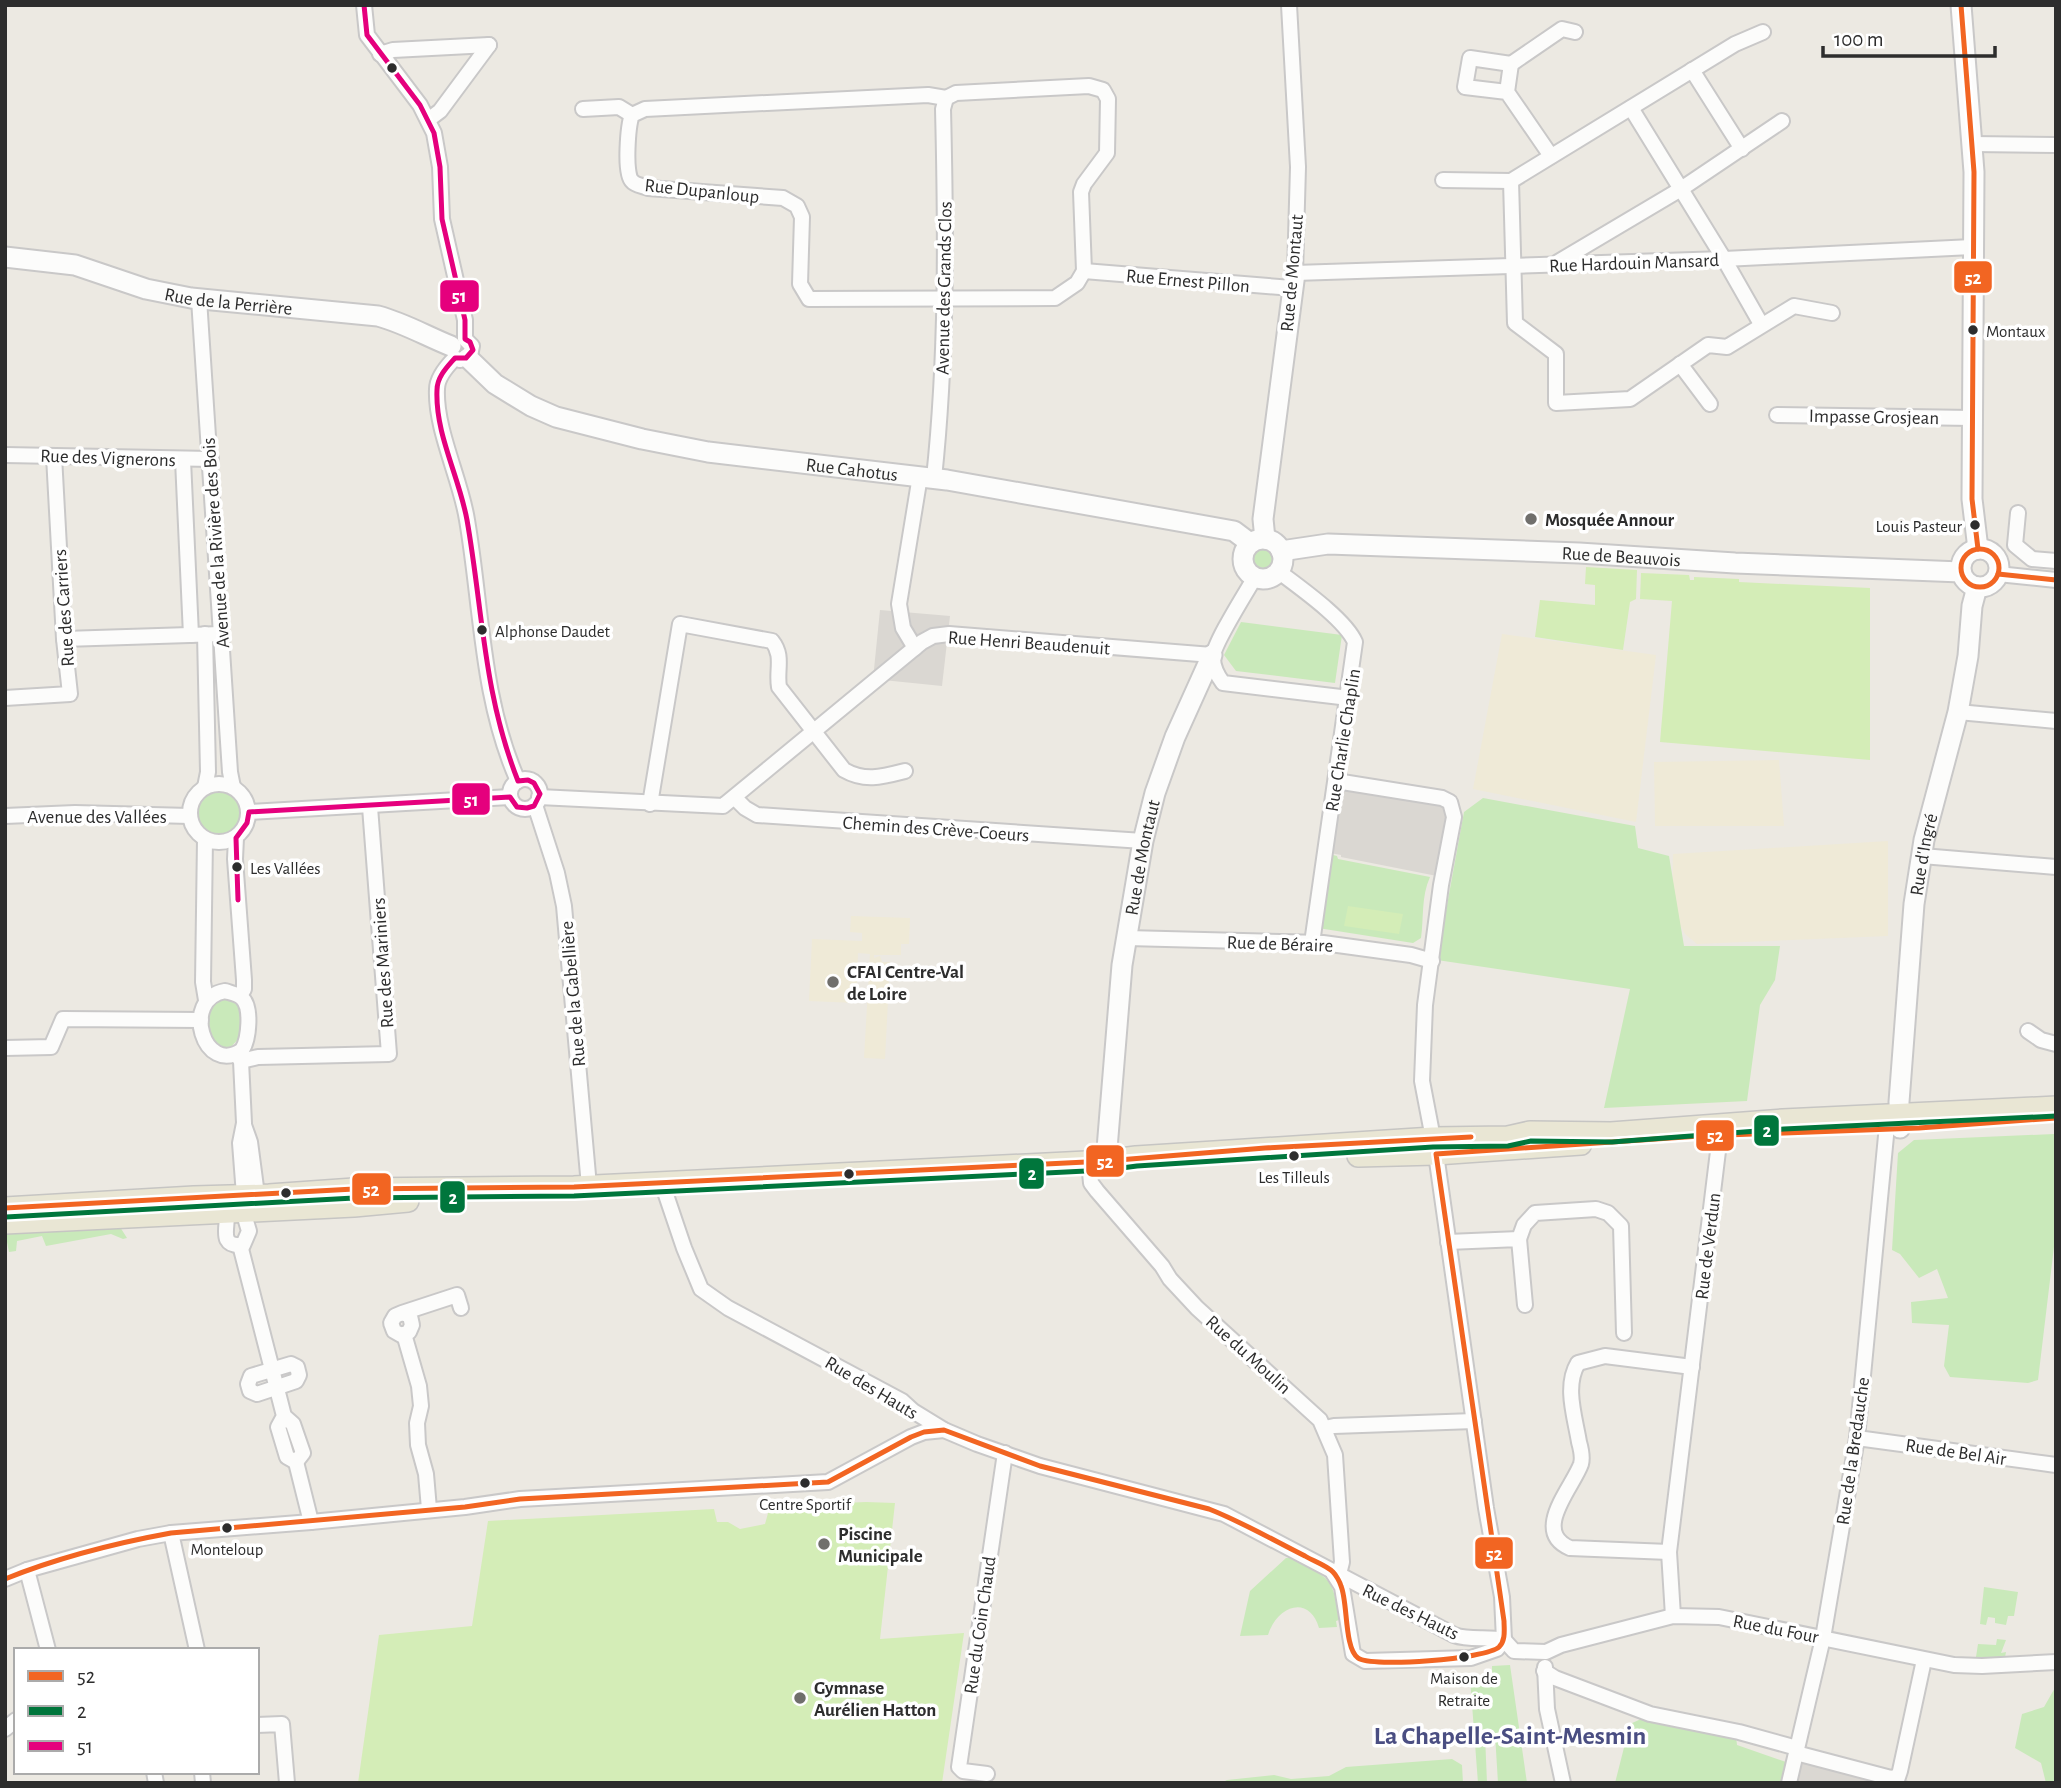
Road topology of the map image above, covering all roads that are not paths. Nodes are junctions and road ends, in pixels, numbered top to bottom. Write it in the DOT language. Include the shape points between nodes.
graph roads {
  1 [pos="363,5"];
  2 [pos="1289,5"];
  3 [pos="1961,5"];
  4 [pos="1575,32"];
  5 [pos="1763,32"];
  6 [pos="380,54"];
  7 [pos="1511,64"];
  8 [pos="1692,70"];
  9 [pos="1507,92"];
  10 [pos="946,98"];
  11 [pos="1631,108"];
  12 [pos="583,109"];
  13 [pos="632,115"];
  14 [pos="428,120"];
  15 [pos="1782,121"];
  16 [pos="1972,144"];
  17 [pos="2056,145"];
  18 [pos="1742,149"];
  19 [pos="1550,156"];
  20 [pos="1443,180"];
  21 [pos="1511,181"];
  22 [pos="1681,189"];
  23 [pos="1972,247"];
  24 [pos="5,257"];
  25 [pos="1724,259"];
  26 [pos="1555,264"];
  27 [pos="1512,266"];
  28 [pos="1084,271"];
  29 [pos="1294,281"];
  30 [pos="199,299"];
  31 [pos="944,299"];
  32 [pos="1832,313"];
  33 [pos="1761,324"];
  34 [pos="460,350"];
  35 [pos="1680,364"];
  36 [pos="1710,404"];
  37 [pos="1777,415"];
  38 [pos="1972,418"];
  39 [pos="5,455"];
  40 [pos="54,456"];
  41 [pos="211,459"];
  42 [pos="183,460"];
  43 [pos="927,477"];
  44 [pos="2018,513"];
  45 [pos="1978,549"];
  46 [pos="1269,551"];
  47 [pos="2056,561"];
  48 [pos="1961,572"];
  49 [pos="1998,574"];
  50 [pos="1255,577"];
  51 [pos="2056,580"];
  52 [pos="1977,587"];
  53 [pos="221,634"];
  54 [pos="198,635"];
  55 [pos="64,639"];
  56 [pos="915,648"];
  57 [pos="1212,655"];
  58 [pos="5,698"];
  59 [pos="1349,698"];
  60 [pos="1958,712"];
  61 [pos="2056,721"];
  62 [pos="813,731"];
  63 [pos="905,771"];
  64 [pos="518,781"];
  65 [pos="1336,781"];
  66 [pos="205,787"];
  67 [pos="233,787"];
  68 [pos="510,797"];
  69 [pos="735,798"];
  70 [pos="537,801"];
  71 [pos="650,804"];
  72 [pos="370,807"];
  73 [pos="249,812"];
  74 [pos="5,816"];
  75 [pos="190,816"];
  76 [pos="236,838"];
  77 [pos="205,839"];
  78 [pos="1143,841"];
  79 [pos="1922,856"];
  80 [pos="2056,867"];
  81 [pos="1127,938"];
  82 [pos="1312,943"];
  83 [pos="1432,961"];
  84 [pos="240,996"];
  85 [pos="206,1000"];
  86 [pos="201,1020"];
  87 [pos="2028,1031"];
  88 [pos="2056,1044"];
  89 [pos="5,1048"];
  90 [pos="239,1057"];
  91 [pos="2056,1107"];
  92 [pos="2056,1118"];
  93 [pos="1894,1121"];
  94 [pos="1719,1131"];
  95 [pos="1434,1146"];
  96 [pos="1107,1161"];
  97 [pos="662,1183"];
  98 [pos="589,1186"];
  99 [pos="243,1203"];
  100 [pos="5,1208"];
  101 [pos="5,1223"];
  102 [pos="1519,1239"];
  103 [pos="1448,1242"];
  104 [pos="240,1245"];
  105 [pos="1525,1305"];
  106 [pos="461,1308"];
  107 [pos="1624,1333"];
  108 [pos="1692,1367"];
  109 [pos="271,1370"];
  110 [pos="276,1388"];
  111 [pos="1474,1421"];
  112 [pos="1325,1428"];
  113 [pos="944,1430"];
  114 [pos="1857,1438"];
  115 [pos="1005,1453"];
  116 [pos="2056,1465"];
  117 [pos="429,1509"];
  118 [pos="311,1522"];
  119 [pos="171,1533"];
  120 [pos="1670,1552"];
  121 [pos="27,1570"];
  122 [pos="1335,1573"];
  123 [pos="5,1579"];
  124 [pos="1362,1587"];
  125 [pos="1346,1604"];
  126 [pos="1673,1616"];
  127 [pos="1823,1637"];
  128 [pos="1504,1640"];
  129 [pos="47,1648"];
  130 [pos="197,1648"];
  131 [pos="1546,1652"];
  132 [pos="1924,1660"];
  133 [pos="2056,1662"];
  134 [pos="1544,1671"];
  135 [pos="259,1725"];
  136 [pos="1796,1750"];
  137 [pos="987,1774"];
  138 [pos="1896,1780"];
  139 [pos="287,1783"];
  140 [pos="1563,1783"];
  141 [pos="1789,1783"];
  1 -- 6 [label="street" via="367,35"];
  2 -- 29 [label="street, Rue de Montaut" via="1298,167"];
  3 -- 16 [label="street"];
  4 -- 7 [label="street" via="1562,29"];
  5 -- 8 [label="street"];
  6 -- 14 [label="street"];
  6 -- 14 [label="street" via="489,45 440,111"];
  7 -- 9 [label="street"];
  7 -- 9 [label="street" via="1470,58 1465,87"];
  8 -- 11 [label="street"];
  8 -- 18 [label="street"];
  9 -- 19 [label="street"];
  10 -- 13 [label="street" via="928,95 645,109"];
  10 -- 28 [label="street" via="956,93 1089,86 1103,90 1108,99 1107,153 1081,192"];
  10 -- 31 [label="street, Avenue des Grands Clos"];
  11 -- 19 [label="street"];
  11 -- 22 [label="street"];
  12 -- 13 [label="street" via="619,107"];
  13 -- 31 [label="street, Rue Dupanloup" via="628,174 632,182 648,188 783,198 797,206 802,217 800,284 809,299"];
  14 -- 34 [label="street" via="437,146 442,219 466,320"];
  15 -- 18 [label="street"];
  16 -- 17 [label="street"];
  16 -- 23 [label="street"];
  18 -- 22 [label="street"];
  19 -- 21 [label="street"];
  20 -- 21 [label="street"];
  21 -- 27 [label="street"];
  22 -- 25 [label="street"];
  22 -- 26 [label="street"];
  23 -- 25 [label="street, Rue Hardouin Mansard"];
  23 -- 38 [label="street"];
  24 -- 30 [label="street, Rue de la Perrière" via="75,265 146,289"];
  25 -- 26 [label="street, Rue Hardouin Mansard"];
  25 -- 33 [label="street"];
  26 -- 27 [label="street, Rue Hardouin Mansard"];
  27 -- 29 [label="street, Rue Hardouin Mansard"];
  27 -- 35 [label="street" via="1515,323 1556,354 1556,403 1630,399"];
  28 -- 29 [label="street, Rue Ernest Pillon"];
  28 -- 31 [label="street" via="1077,283 1055,298"];
  29 -- 46 [label="street, Rue de Montaut" via="1263,519"];
  30 -- 34 [label="street, Rue de la Perrière" via="379,316"];
  30 -- 41 [label="street, Avenue de la Rivière des Bois"];
  31 -- 43 [label="street, Avenue des Grands Clos" via="938,451"];
  32 -- 33 [label="street" via="1794,306"];
  33 -- 35 [label="street" via="1727,347 1708,345"];
  34 -- 43 [label="street, Rue Cahotus" via="495,384 519,399 590,427 708,452"];
  34 -- 64 [label="street" via="437,387 438,401 467,518 493,705 503,748"];
  35 -- 36 [label="street"];
  37 -- 38 [label="street, Impasse Grosjean"];
  38 -- 45 [label="street" via="1972,499"];
  39 -- 40 [label="street, Rue des Vignerons"];
  40 -- 42 [label="street, Rue des Vignerons"];
  40 -- 55 [label="street, Rue des Carriers"];
  41 -- 42 [label="street, Rue des Vignerons"];
  41 -- 53 [label="street, Avenue de la Rivière des Bois"];
  42 -- 54 [label="street, Avenue de la Rivière des Bois"];
  43 -- 46 [label="street, Rue Cahotus" via="1234,531"];
  43 -- 56 [label="street, Avenue des Grands Clos" via="899,604 903,628"];
  44 -- 47 [label="street" via="2015,545 2032,559"];
  45 -- 48 [label="street" via="1963,560"];
  45 -- 49 [label="street" via="1995,556"];
  46 -- 48 [label="street, Rue de Beauvois" via="1328,544"];
  46 -- 50 [label="street, Rue de Beauvois" via="1269,577"];
  46 -- 50 [label="street, Rue de Montaut" via="1246,548 1243,560"];
  46 -- 59 [label="street, Rue Charlie Chaplin" via="1352,635 1356,649"];
  48 -- 52 [label="street"];
  49 -- 51 [label="street"];
  49 -- 52 [label="street" via="1988,586"];
  50 -- 57 [label="street, Rue de Montaut"];
  52 -- 60 [label="street, Rue d'Ingré"];
  53 -- 54 [label="street"];
  53 -- 67 [label="street, Avenue de la Rivière des Bois"];
  54 -- 55 [label="street"];
  54 -- 66 [label="street, Avenue de la Rivière des Bois" via="208,772"];
  55 -- 58 [label="street, Rue des Carriers" via="70,694"];
  56 -- 57 [label="street, Rue Henri Beaudenuit" via="933,636 948,634"];
  56 -- 62 [label="street, Rue Henri Beaudenuit"];
  57 -- 59 [label="street" via="1215,673 1223,683"];
  57 -- 78 [label="street, Rue de Montaut" via="1175,737"];
  59 -- 65 [label="street, Rue Charlie Chaplin"];
  60 -- 61 [label="street"];
  60 -- 79 [label="street, Rue d'Ingré"];
  62 -- 63 [label="street" via="844,770 857,777"];
  62 -- 69 [label="street, Rue Henri Beaudenuit"];
  62 -- 71 [label="street" via="779,687 780,660 772,641 680,624"];
  64 -- 68 [label="street"];
  64 -- 70 [label="street" via="533,782 540,792"];
  65 -- 82 [label="street, Rue Charlie Chaplin"];
  65 -- 83 [label="street" via="1433,795 1450,802 1454,817"];
  66 -- 67 [label="street"];
  66 -- 75 [label="street, Avenue de la Rivière des Bois" via="193,800"];
  67 -- 73 [label="street, Avenue de la Rivière des Bois" via="245,798"];
  68 -- 70 [label="street" via="522,809"];
  68 -- 72 [label="street"];
  69 -- 71 [label="street" via="713,807"];
  69 -- 78 [label="street, Chemin des Crève-Coeurs" via="757,815"];
  70 -- 71 [label="street"];
  70 -- 98 [label="street, Rue de la Gabellière" via="564,906"];
  72 -- 73 [label="street"];
  72 -- 90 [label="street, Rue des Mariniers" via="389,1054"];
  73 -- 76 [label="street"];
  74 -- 75 [label="street, Avenue des Vallées"];
  75 -- 77 [label="street"];
  76 -- 77 [label="street" via="221,842"];
  76 -- 84 [label="street" via="244,981"];
  77 -- 85 [label="street"];
  78 -- 81 [label="street, Rue de Montaut"];
  79 -- 80 [label="street"];
  79 -- 93 [label="street, Rue d'Ingré"];
  81 -- 82 [label="street, Rue de Béraire"];
  81 -- 96 [label="street, Rue de Montaut"];
  82 -- 83 [label="street, Rue de Béraire"];
  83 -- 95 [label="street" via="1422,1081"];
  84 -- 85 [label="street" via="225,991"];
  84 -- 90 [label="street" via="247,1006 248,1037"];
  85 -- 86 [label="street"];
  86 -- 89 [label="street" via="63,1019 51,1047"];
  86 -- 90 [label="street" via="206,1045"];
  87 -- 88 [label="street"];
  90 -- 99 [label="street" via="244,1123 250,1142"];
  91 -- 93 [label="main road"];
  92 -- 93 [label="main road"];
  93 -- 94 [label="main road"];
  93 -- 114 [label="street, Rue de la Bredauche"];
  94 -- 95 [label="main road" via="1530,1132"];
  94 -- 108 [label="street, Rue de Verdun"];
  95 -- 96 [label="main road"];
  95 -- 103 [label="street"];
  96 -- 97 [label="main road"];
  96 -- 112 [label="street, Rue du Moulin" via="1091,1182 1097,1191 1197,1308"];
  97 -- 98 [label="main road"];
  97 -- 113 [label="street, Rue des Hauts" via="701,1289 902,1401"];
  98 -- 99 [label="main road" via="354,1189"];
  99 -- 100 [label="main road"];
  99 -- 101 [label="main road"];
  99 -- 104 [label="street" via="248,1237"];
  99 -- 104 [label="street" via="226,1236 230,1243"];
  102 -- 103 [label="street"];
  102 -- 105 [label="street"];
  102 -- 107 [label="street" via="1535,1213 1596,1209 1608,1213 1621,1226"];
  103 -- 111 [label="street"];
  104 -- 109 [label="street"];
  106 -- 117 [label="street" via="457,1295 402,1313 410,1316 412,1325 404,1334 419,1386 418,1445"];
  108 -- 120 [label="street, Rue de Verdun"];
  108 -- 120 [label="street" via="1605,1356 1578,1363 1570,1380 1582,1461 1554,1514 1558,1538 1570,1548"];
  109 -- 110 [label="street"];
  109 -- 110 [label="street" via="291,1364 297,1367 296,1381"];
  109 -- 110 [label="street" via="251,1376 248,1384 257,1394"];
  110 -- 118 [label="street" via="284,1416 278,1426 287,1457 296,1462"];
  111 -- 112 [label="street"];
  111 -- 128 [label="street" via="1502,1597"];
  112 -- 122 [label="street, Rue du Moulin" via="1335,1455 1342,1562"];
  113 -- 115 [label="street, Rue des Hauts"];
  113 -- 117 [label="street" via="911,1437 828,1482 587,1494"];
  114 -- 116 [label="street, Rue de Bel Air"];
  114 -- 127 [label="street, Rue de la Bredauche"];
  115 -- 122 [label="street, Rue des Hauts" via="1224,1514"];
  115 -- 137 [label="street, Rue du Coin Chaud" via="959,1767"];
  117 -- 118 [label="street"];
  118 -- 119 [label="street"];
  119 -- 121 [label="street"];
  119 -- 130 [label="street"];
  120 -- 126 [label="street, Rue de Verdun"];
  121 -- 123 [label="street"];
  121 -- 129 [label="street"];
  122 -- 124 [label="street, Rue des Hauts"];
  122 -- 125 [label="street"];
  124 -- 125 [label="street" via="1352,1591"];
  124 -- 128 [label="street, Rue des Hauts" via="1463,1638"];
  125 -- 128 [label="street" via="1353,1654 1365,1661 1472,1658 1491,1652"];
  126 -- 127 [label="street, Rue du Four" via="1719,1617"];
  126 -- 131 [label="street, Rue du Four"];
  127 -- 132 [label="street, Rue du Four"];
  127 -- 136 [label="street, Rue de la Bredauche"];
  128 -- 131 [label="street, Rue du Four" via="1514,1651"];
  131 -- 134 [label="street"];
  132 -- 133 [label="street, Rue du Four" via="1982,1666"];
  132 -- 138 [label="street"];
  134 -- 136 [label="street" via="1650,1714 1739,1732"];
  134 -- 140 [label="street" via="1546,1709"];
  135 -- 139 [label="street" via="282,1724"];
  136 -- 138 [label="street"];
  136 -- 141 [label="street, Rue de la Bredauche"];
}
